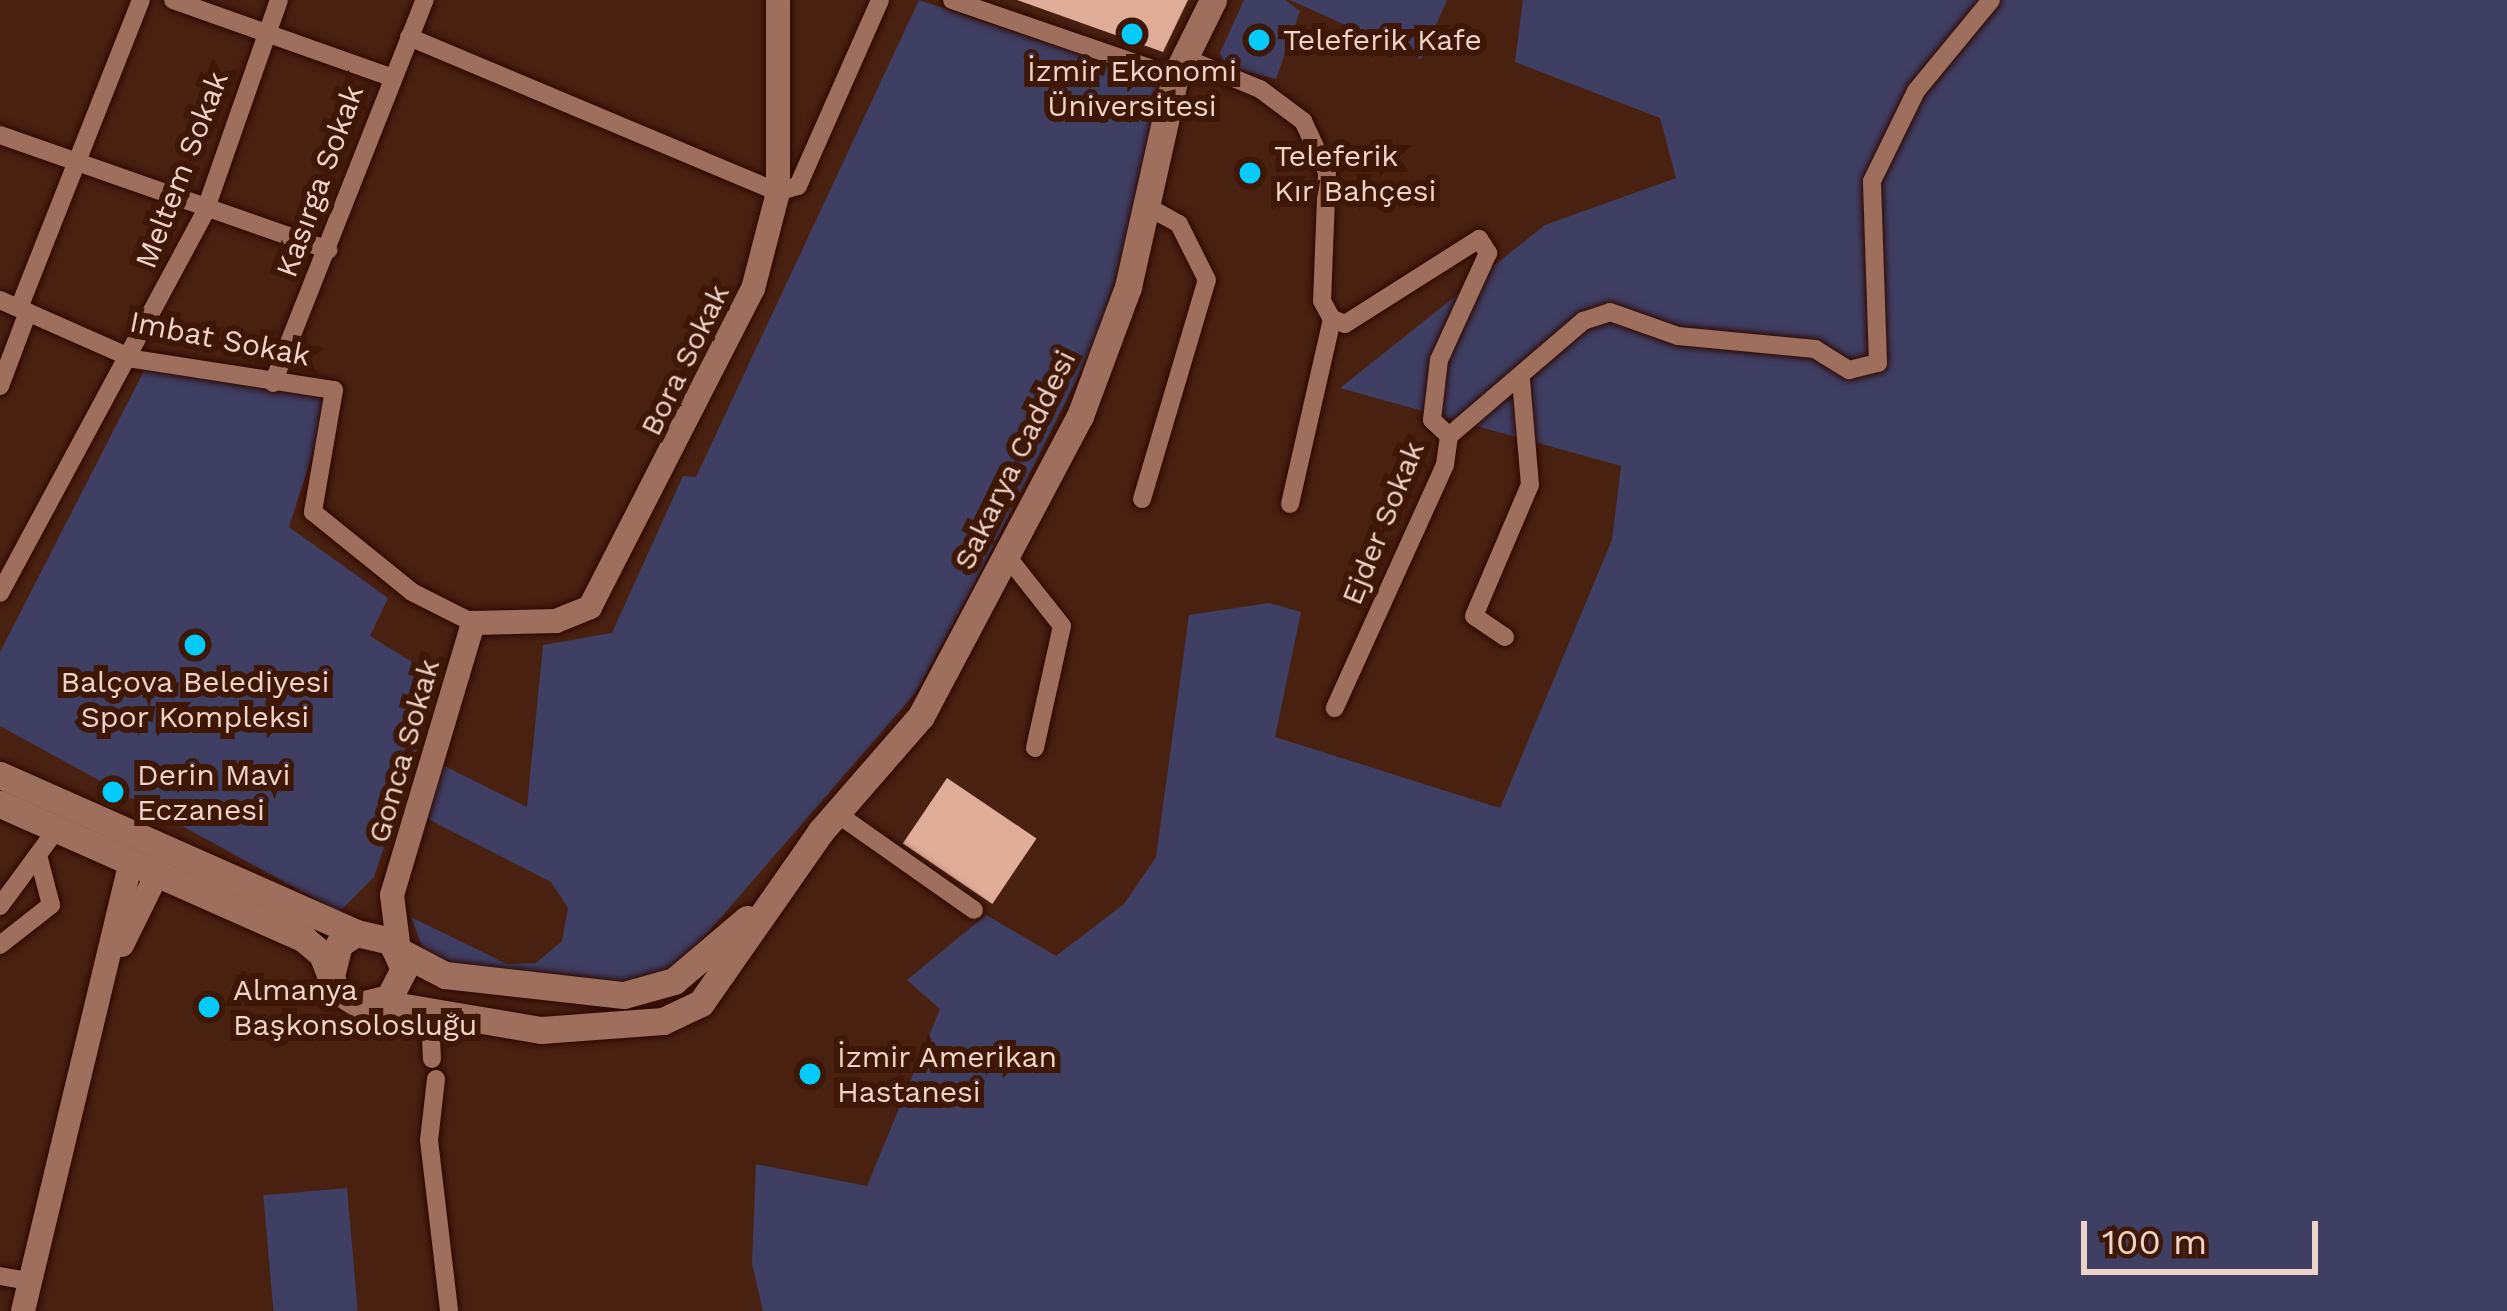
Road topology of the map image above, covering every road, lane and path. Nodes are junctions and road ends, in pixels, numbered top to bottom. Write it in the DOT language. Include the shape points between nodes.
graph roads {
  1 [pos="141,0"];
  2 [pos="173,0"];
  3 [pos="279,0"];
  4 [pos="425,0"];
  5 [pos="778,0"];
  6 [pos="880,0"];
  7 [pos="952,0"];
  8 [pos="1213,0"];
  9 [pos="1991,0"];
  10 [pos="266,33"];
  11 [pos="410,37"];
  12 [pos="1180,67"];
  13 [pos="391,77"];
  14 [pos="0,135"];
  15 [pos="79,166"];
  16 [pos="778,191"];
  17 [pos="1147,206"];
  18 [pos="204,214"];
  19 [pos="328,250"];
  20 [pos="0,300"];
  21 [pos="24,310"];
  22 [pos="1332,319"];
  23 [pos="134,359"];
  24 [pos="1521,379"];
  25 [pos="273,383"];
  26 [pos="0,386"];
  27 [pos="1449,436"];
  28 [pos="1142,499"];
  29 [pos="1289,504"];
  30 [pos="1006,554"];
  31 [pos="0,591"];
  32 [pos="473,623"];
  33 [pos="1505,637"];
  34 [pos="1335,708"];
  35 [pos="1035,748"];
  36 [pos="0,775"];
  37 [pos="0,804"];
  38 [pos="839,815"];
  39 [pos="56,830"];
  40 [pos="39,860"];
  41 [pos="152,868"];
  42 [pos="392,895"];
  43 [pos="773,897"];
  44 [pos="0,906"];
  45 [pos="974,910"];
  46 [pos="356,933"];
  47 [pos="0,945"];
  48 [pos="398,951"];
  49 [pos="331,976"];
  50 [pos="381,1003"];
  51 [pos="430,1017"];
  52 [pos="0,1276"];
  53 [pos="29,1281"];
  54 [pos="23,1311"];
  55 [pos="449,1311"];
  1 -- 15 [label="street"];
  2 -- 10 [label="street"];
  3 -- 10 [label="street, Meltem Sokak"];
  4 -- 11 [label="street, Kasırga Sokak"];
  5 -- 16 [label="street, Bora Sokak"];
  6 -- 16 [label="street" via="798,186"];
  7 -- 12 [label="street"];
  8 -- 12 [label="main road, Sakarya Caddesi"];
  9 -- 24 [label="street" via="1916,91 1872,181 1878,363 1849,370 1815,349 1678,336 1610,312 1583,321"];
  10 -- 13 [label="street"];
  10 -- 18 [label="street, Meltem Sokak"];
  11 -- 13 [label="street, Kasırga Sokak"];
  11 -- 16 [label="street"];
  12 -- 17 [label="main road, Sakarya Caddesi"];
  12 -- 22 [label="street" via="1260,89 1303,122 1327,172 1322,302"];
  13 -- 19 [label="street, Kasırga Sokak"];
  14 -- 15 [label="street"];
  15 -- 18 [label="street"];
  15 -- 21 [label="street"];
  16 -- 32 [label="street, Bora Sokak" via="744,310 601,594 572,618"];
  17 -- 28 [label="street" via="1179,224 1207,280"];
  17 -- 30 [label="main road, Sakarya Caddesi" via="1080,416"];
  18 -- 19 [label="street"];
  18 -- 23 [label="street, Meltem Sokak"];
  19 -- 25 [label="street, Kasırga Sokak"];
  20 -- 21 [label="street, Imbat Sokak"];
  21 -- 23 [label="street, Imbat Sokak"];
  21 -- 26 [label="street"];
  22 -- 27 [label="street, Ejder Sokak" via="1345,325 1479,239 1488,254 1439,361 1432,420"];
  22 -- 29 [label="street"];
  23 -- 25 [label="street, Imbat Sokak"];
  23 -- 31 [label="street, Meltem Sokak"];
  24 -- 27 [label="street"];
  24 -- 33 [label="street" via="1530,485 1474,616"];
  25 -- 32 [label="street, Imbat Sokak" via="334,390 313,512 412,592"];
  27 -- 34 [label="street, Ejder Sokak" via="1408,554"];
  30 -- 35 [label="street" via="1062,626"];
  30 -- 38 [label="main road, Sakarya Caddesi" via="921,716"];
  32 -- 42 [label="street, Gonca Sokak"];
  36 -- 41 [label="main road"];
  37 -- 39 [label="main road"];
  38 -- 43 [label="main road, Sakarya Caddesi"];
  38 -- 45 [label="street"];
  39 -- 40 [label="street"];
  39 -- 41 [label="main road"];
  40 -- 44 [label="street"];
  40 -- 47 [label="street" via="51,905"];
  41 -- 46 [label="main road"];
  41 -- 49 [label="main road" via="304,939"];
  41 -- 53 [label="street" via="97,1002"];
  42 -- 46 [label="street"];
  42 -- 48 [label="street"];
  43 -- 48 [label="main road, Sakarya Caddesi" via="698,965 650,991 472,980"];
  43 -- 51 [label="main road, Sakarya Caddesi" via="713,988 676,1018 541,1030"];
  46 -- 48 [label="main road" via="381,935"];
  46 -- 49 [label="main road" via="334,952"];
  48 -- 50 [label="main road" via="402,980"];
  49 -- 50 [label="main road" via="346,999"];
  50 -- 51 [label="main road, Sakarya Caddesi"];
  51 -- 55 [label="street" via="429,1140"];
  52 -- 53 [label="street"];
  53 -- 54 [label="street"];
}
